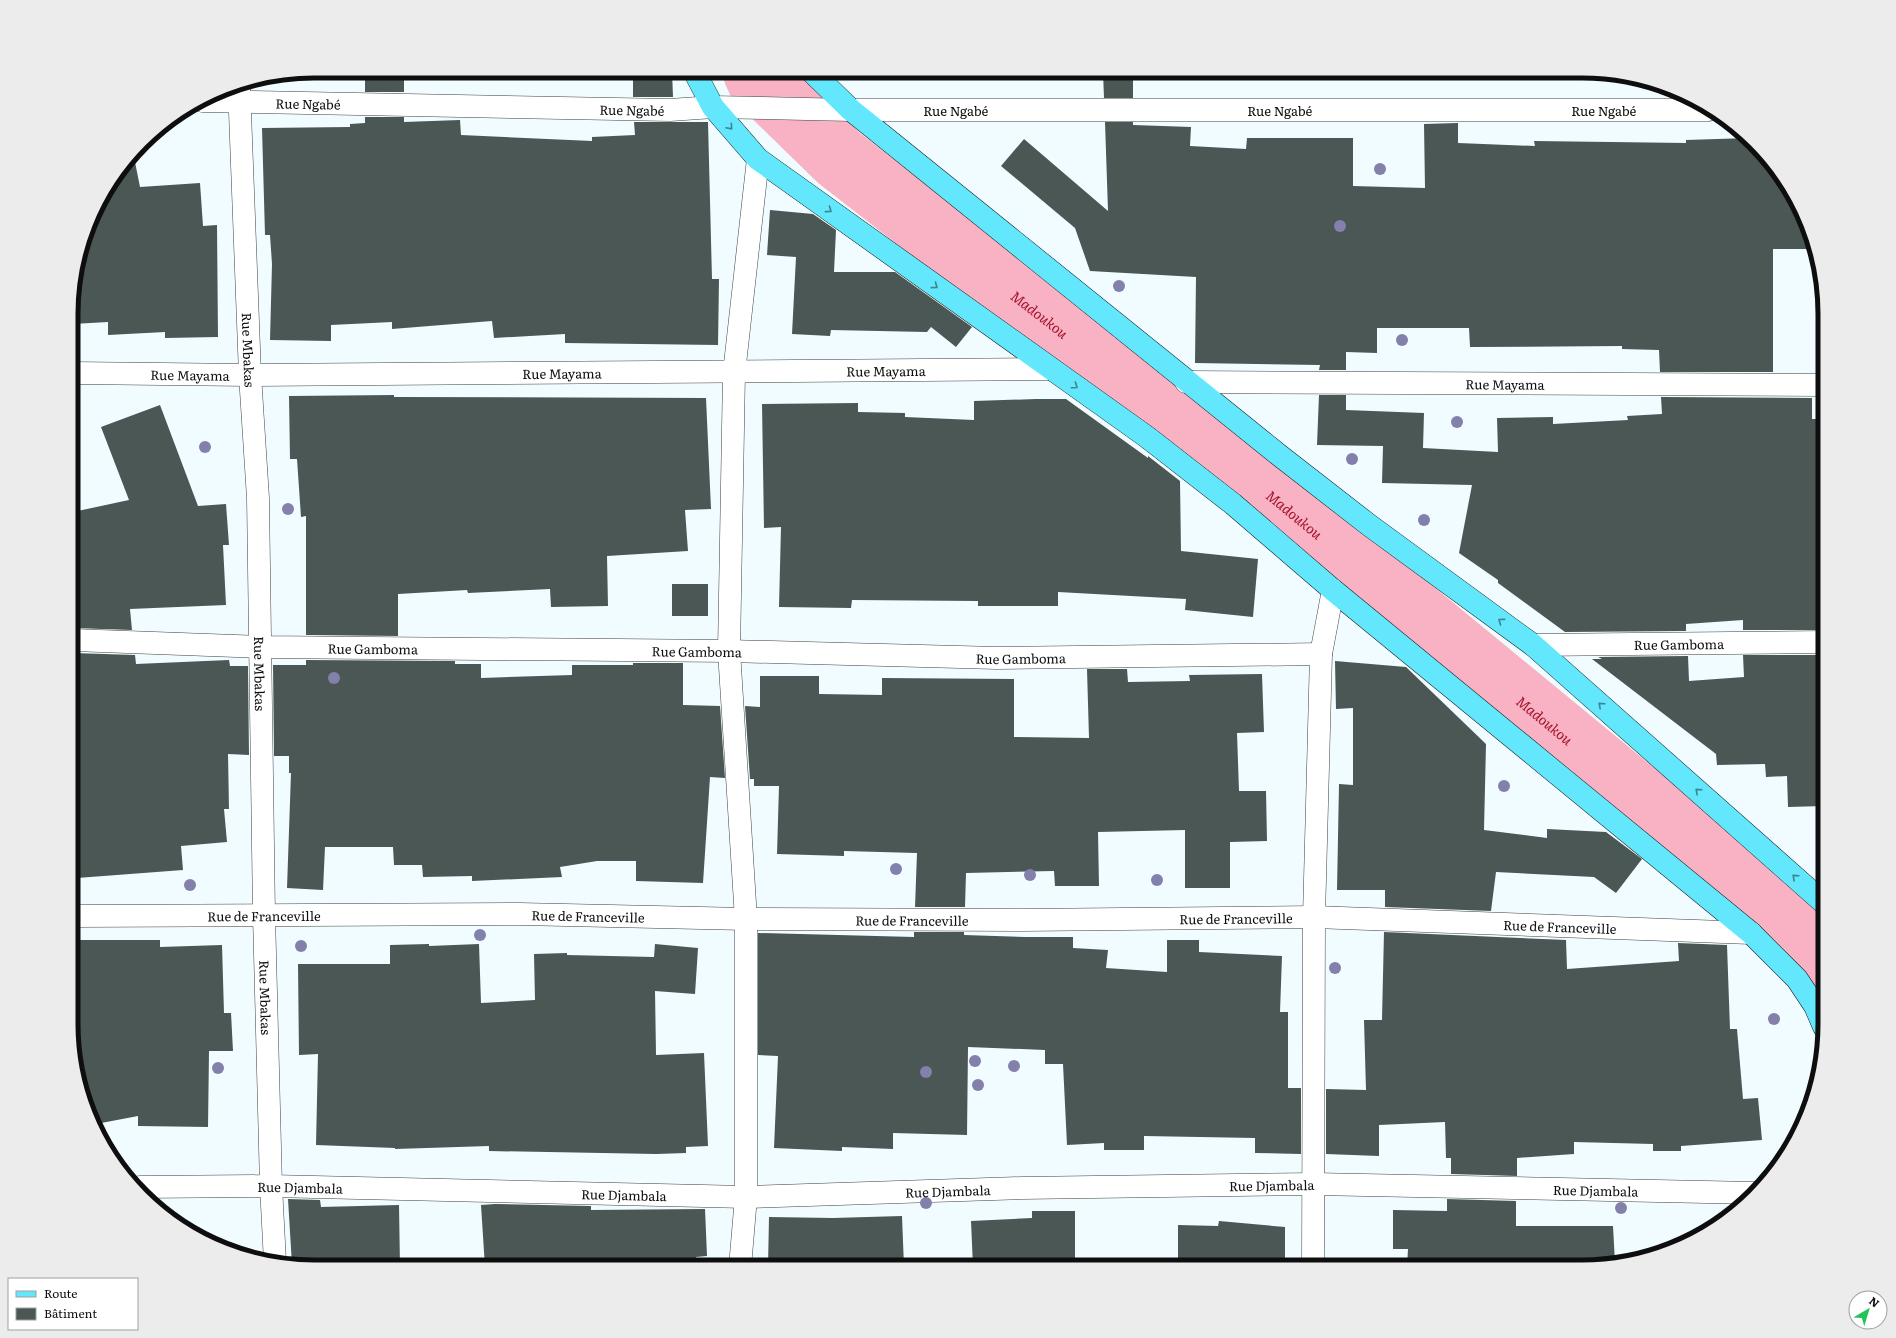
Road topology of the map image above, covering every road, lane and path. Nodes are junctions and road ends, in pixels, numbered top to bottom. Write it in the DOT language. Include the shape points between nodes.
graph roads {
  1 [pos="698,78"];
  2 [pos="818,78"];
  3 [pos="239,94"];
  4 [pos="220,98"];
  5 [pos="713,107"];
  6 [pos="851,110"];
  7 [pos="1700,110"];
  8 [pos="758,159"];
  9 [pos="1051,369"];
  10 [pos="78,372"];
  11 [pos="734,372"];
  12 [pos="250,375"];
  13 [pos="1186,382"];
  14 [pos="1818,385"];
  15 [pos="1333,590"];
  16 [pos="78,640"];
  17 [pos="1818,642"];
  18 [pos="1533,645"];
  19 [pos="261,646"];
  20 [pos="729,650"];
  21 [pos="1321,654"];
  22 [pos="1818,898"];
  23 [pos="264,915"];
  24 [pos="78,916"];
  25 [pos="1314,917"];
  26 [pos="746,919"];
  27 [pos="1751,933"];
  28 [pos="1818,1013"];
  29 [pos="1314,1184"];
  30 [pos="271,1186"];
  31 [pos="144,1187"];
  32 [pos="1747,1193"];
  33 [pos="746,1197"];
  34 [pos="275,1256"];
  35 [pos="741,1260"];
  36 [pos="1313,1260"];
  1 -- 5 [label="main road"];
  2 -- 6 [label="main road"];
  3 -- 4 [label="street, Rue Ngabé"];
  3 -- 5 [label="street, Rue Ngabé" via="546,108 670,110"];
  3 -- 12 [label="street, Rue Mbakas"];
  5 -- 6 [label="street, Rue Ngabé"];
  5 -- 8 [label="main road, one-way"];
  6 -- 7 [label="street, Rue Ngabé"];
  6 -- 13 [label="main road"];
  8 -- 9 [label="main road, one-way"];
  8 -- 11 [label="street"];
  9 -- 11 [label="street, Rue Mayama"];
  9 -- 15 [label="main road, one-way" via="1147,437 1226,499"];
  10 -- 12 [label="street, Rue Mayama"];
  11 -- 12 [label="street, Rue Mayama"];
  11 -- 20 [label="street"];
  12 -- 19 [label="street, Rue Mbakas" via="258,498"];
  13 -- 14 [label="street, Rue Mayama"];
  18 -- 13 [label="main road, one-way" via="1369,526"];
  15 -- 21 [label="street"];
  15 -- 27 [label="main road"];
  16 -- 19 [label="street, Rue Gamboma"];
  17 -- 18 [label="street, Rue Gamboma"];
  22 -- 18 [label="main road, one-way"];
  19 -- 20 [label="street, Rue Gamboma"];
  19 -- 23 [label="street, Rue Mbakas"];
  20 -- 21 [label="street, Rue Gamboma" via="997,658"];
  20 -- 26 [label="street"];
  21 -- 25 [label="street"];
  23 -- 24 [label="street, Rue de Franceville"];
  23 -- 26 [label="street, Rue de Franceville" via="520,914"];
  23 -- 30 [label="street, Rue Mbakas"];
  25 -- 26 [label="street, Rue de Franceville"];
  25 -- 27 [label="street, Rue de Franceville"];
  25 -- 29 [label="street"];
  26 -- 33 [label="street"];
  27 -- 28 [label="main road" via="1797,979"];
  29 -- 32 [label="street, Rue Djambala"];
  29 -- 33 [label="street, Rue Djambala" via="1022,1188"];
  29 -- 36 [label="street"];
  30 -- 31 [label="street, Rue Djambala"];
  30 -- 33 [label="street, Rue Djambala"];
  30 -- 34 [label="street, Rue Mbakas"];
  33 -- 35 [label="street"];
}
